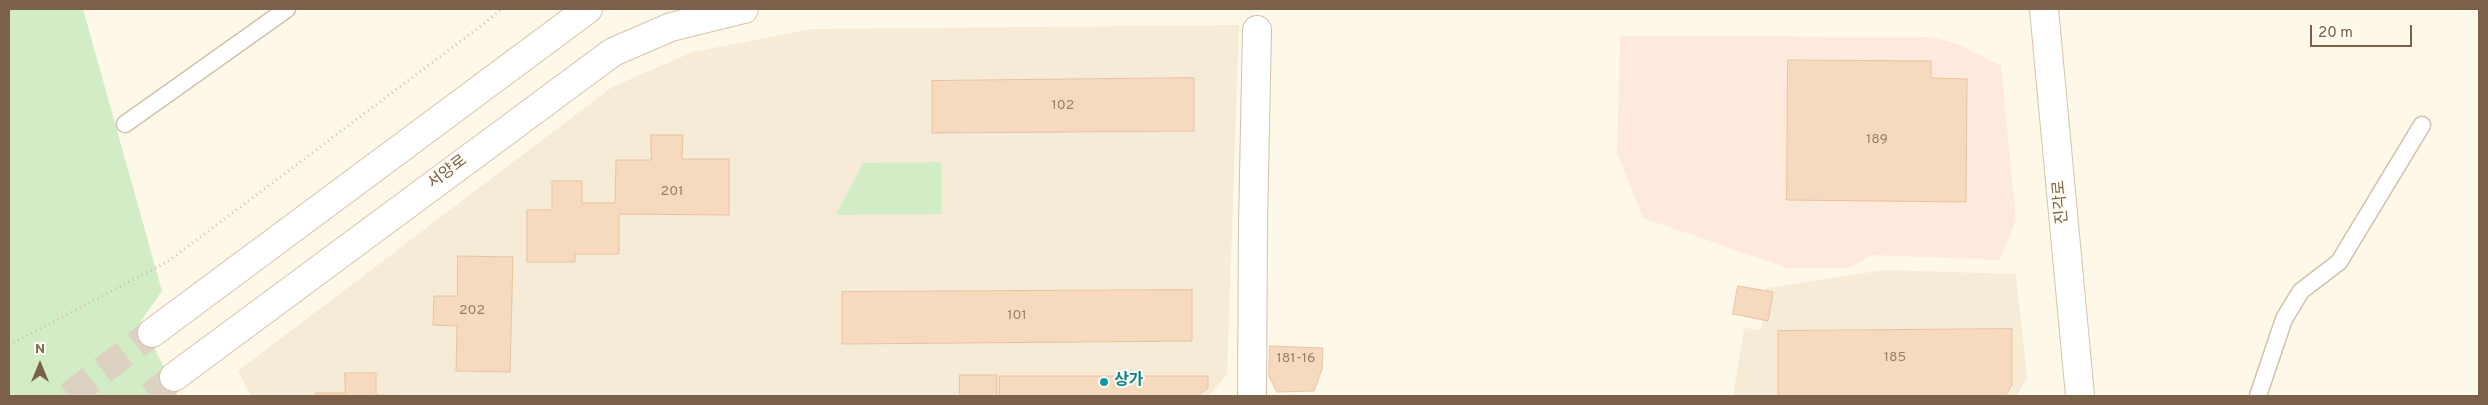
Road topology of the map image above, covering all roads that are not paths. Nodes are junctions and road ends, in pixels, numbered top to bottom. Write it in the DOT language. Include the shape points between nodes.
graph roads {
  1 [pos="287,9"];
  2 [pos="588,9"];
  3 [pos="744,9"];
  4 [pos="2044,9"];
  5 [pos="1257,30"];
  6 [pos="126,124"];
  7 [pos="2422,125"];
  8 [pos="152,333"];
  9 [pos="174,377"];
  10 [pos="1252,396"];
  11 [pos="2080,396"];
  12 [pos="2258,396"];
  1 -- 6 [label="lane"];
  2 -- 8 [label="main road"];
  3 -- 9 [label="main road, 서양로" via="671,27 612,52"];
  4 -- 11 [label="main road, 진각로"];
  5 -- 10 [label="main road"];
  7 -- 12 [label="lane" via="2339,262 2301,291 2288,312"];
}
